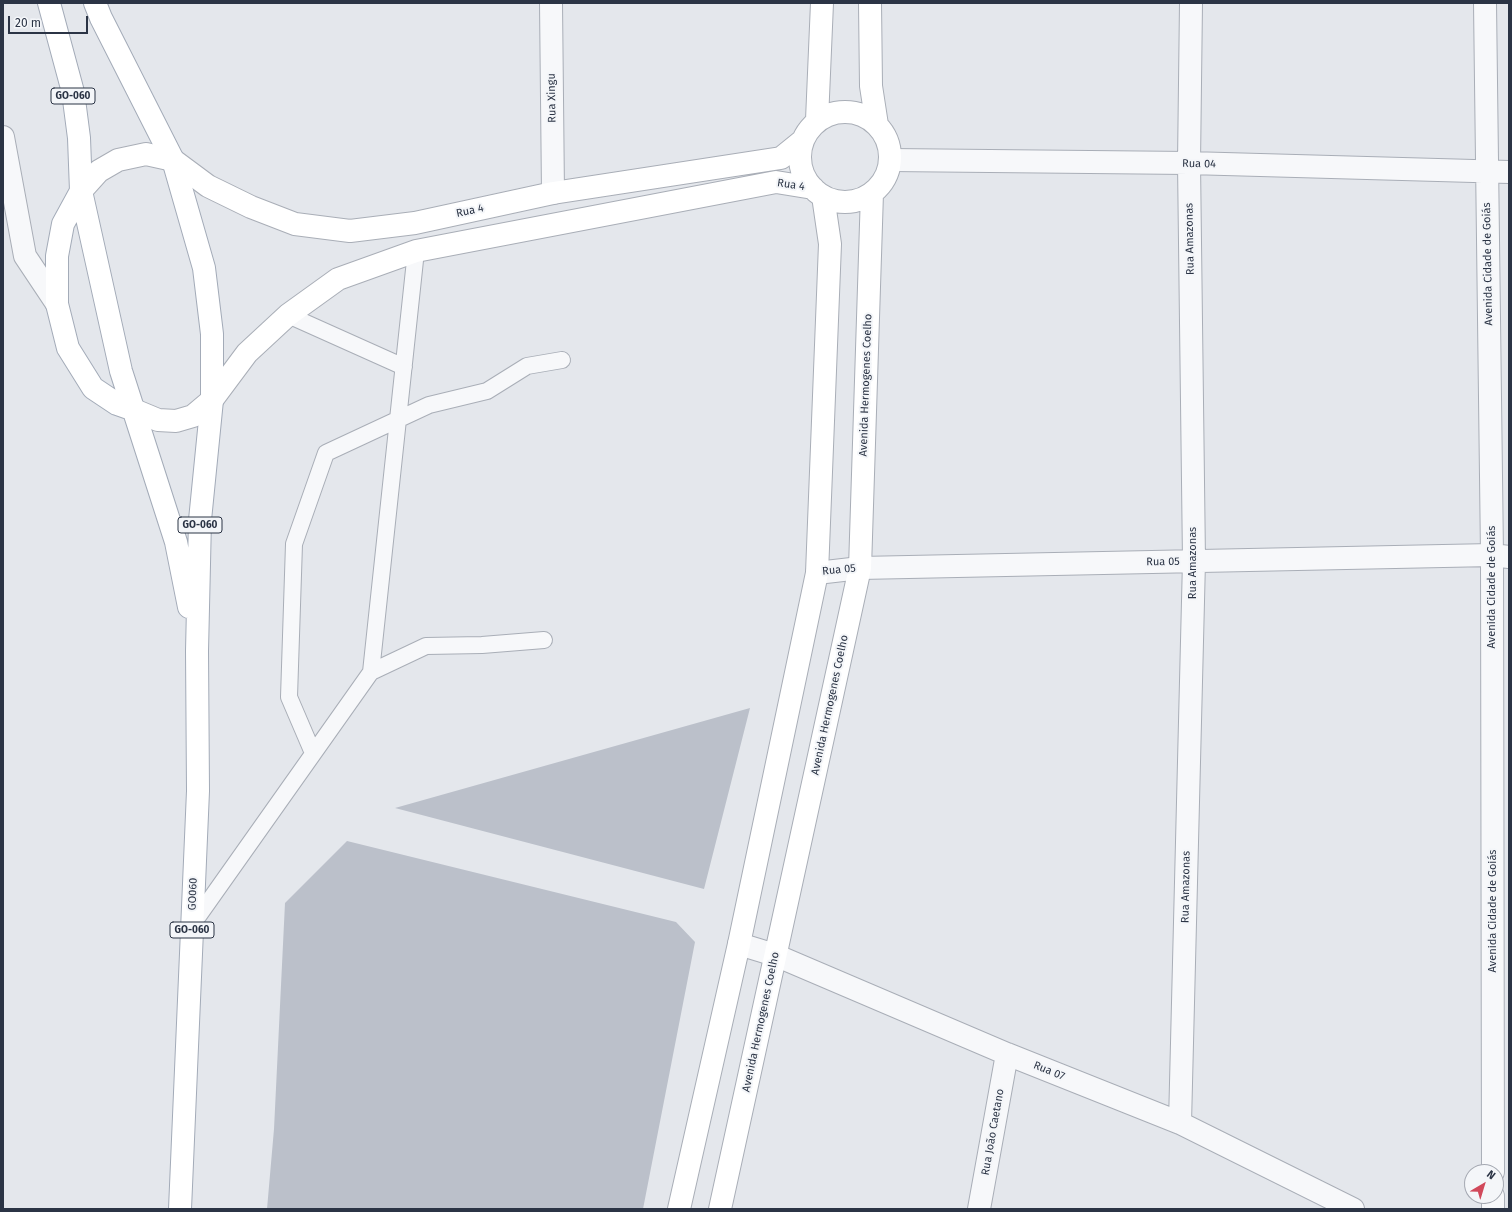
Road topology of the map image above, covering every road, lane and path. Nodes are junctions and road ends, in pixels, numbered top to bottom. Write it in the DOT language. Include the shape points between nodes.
graph roads {
  1 [pos="49,3"];
  2 [pos="95,3"];
  3 [pos="551,3"];
  4 [pos="822,3"];
  5 [pos="870,3"];
  6 [pos="1191,3"];
  7 [pos="1484,3"];
  8 [pos="818,120"];
  9 [pos="877,125"];
  10 [pos="3,137"];
  11 [pos="802,141"];
  12 [pos="173,160"];
  13 [pos="890,160"];
  14 [pos="1189,163"];
  15 [pos="1487,172"];
  16 [pos="1509,172"];
  17 [pos="81,192"];
  18 [pos="818,192"];
  19 [pos="553,193"];
  20 [pos="872,193"];
  21 [pos="415,223"];
  22 [pos="416,251"];
  23 [pos="57,304"];
  24 [pos="288,314"];
  25 [pos="562,360"];
  26 [pos="404,367"];
  27 [pos="212,400"];
  28 [pos="134,410"];
  29 [pos="398,418"];
  30 [pos="1501,556"];
  31 [pos="1194,561"];
  32 [pos="860,568"];
  33 [pos="817,572"];
  34 [pos="544,640"];
  35 [pos="198,651"];
  36 [pos="371,672"];
  37 [pos="314,753"];
  38 [pos="192,925"];
  39 [pos="739,944"];
  40 [pos="775,955"];
  41 [pos="1006,1054"];
  42 [pos="1180,1123"];
  43 [pos="1493,1164"];
  44 [pos="180,1209"];
  45 [pos="679,1209"];
  46 [pos="720,1209"];
  47 [pos="979,1209"];
  48 [pos="1353,1209"];
  1 -- 17 [label="main road, GO-060" via="73,92 79,138"];
  2 -- 12 [label="main road, GO-060"];
  3 -- 19 [label="street, Rua Xingu"];
  4 -- 8 [label="main road"];
  5 -- 9 [label="main road" via="871,86"];
  6 -- 14 [label="street, Rua Amazonas"];
  7 -- 15 [label="street, Avenida Cidade de Goiás"];
  8 -- 9 [label="main road" via="841,111 854,112"];
  8 -- 11 [label="main road" via="808,129"];
  9 -- 13 [label="main road" via="889,147"];
  10 -- 23 [label="street" via="25,256"];
  11 -- 18 [label="main road" via="799,153 800,166 805,178"];
  11 -- 19 [label="main road, Rua 4" via="781,158"];
  12 -- 17 [label="main road, Rua 4" via="146,154 118,160 99,171"];
  12 -- 21 [label="main road, Rua 4" via="208,186 251,207 295,224 350,231"];
  12 -- 27 [label="main road, GO-060" via="204,268 212,334"];
  13 -- 14 [label="street, Rua 04"];
  13 -- 20 [label="main road" via="881,184"];
  14 -- 15 [label="street, Rua 04"];
  14 -- 31 [label="street, Rua Amazonas"];
  15 -- 16 [label="street, Rua 04"];
  15 -- 30 [label="street, Avenida Cidade de Goiás"];
  17 -- 23 [label="main road, Rua 4" via="63,224 57,256"];
  17 -- 28 [label="main road, GO-060" via="121,371"];
  18 -- 20 [label="main road" via="835,201 848,202"];
  18 -- 22 [label="main road, Rua 4" via="776,182"];
  18 -- 33 [label="main road" via="830,244"];
  19 -- 21 [label="main road, Rua 4"];
  20 -- 32 [label="main road, Avenida Hermogenes Coelho"];
  21 -- 22 [label="main road"];
  22 -- 24 [label="main road, Rua 4" via="338,279"];
  22 -- 26 [label="lane"];
  23 -- 28 [label="main road, Rua 4" via="68,348 93,388 116,404"];
  24 -- 26 [label="lane"];
  24 -- 27 [label="main road, Rua 4" via="247,354"];
  25 -- 29 [label="lane" via="527,366 487,391 429,405"];
  26 -- 29 [label="lane"];
  27 -- 28 [label="main road, Rua 4" via="193,416 176,421 158,420"];
  27 -- 35 [label="main road, GO-060" via="200,520"];
  28 -- 35 [label="main road, GO-060" via="176,542"];
  29 -- 36 [label="lane"];
  29 -- 37 [label="lane" via="326,454 294,544 289,697"];
  30 -- 31 [label="street, Rua 05"];
  30 -- 43 [label="street, Avenida Cidade de Goiás"];
  31 -- 32 [label="street, Rua 05"];
  31 -- 42 [label="street, Rua Amazonas"];
  32 -- 33 [label="street, Rua 05"];
  32 -- 40 [label="main road, Avenida Hermogenes Coelho"];
  33 -- 39 [label="main road"];
  34 -- 36 [label="lane" via="426,646"];
  35 -- 38 [label="main road, GO060 / GO-060" via="198,791"];
  36 -- 37 [label="lane"];
  37 -- 38 [label="lane"];
  38 -- 44 [label="main road, GO060 / GO-060"];
  39 -- 40 [label="street, Rua 07"];
  39 -- 45 [label="main road"];
  40 -- 41 [label="street, Rua 07"];
  40 -- 46 [label="main road, Avenida Hermogenes Coelho"];
  41 -- 42 [label="street, Rua 07"];
  41 -- 47 [label="street, Rua João Caetano"];
  42 -- 48 [label="street, Rua 07"];
}
